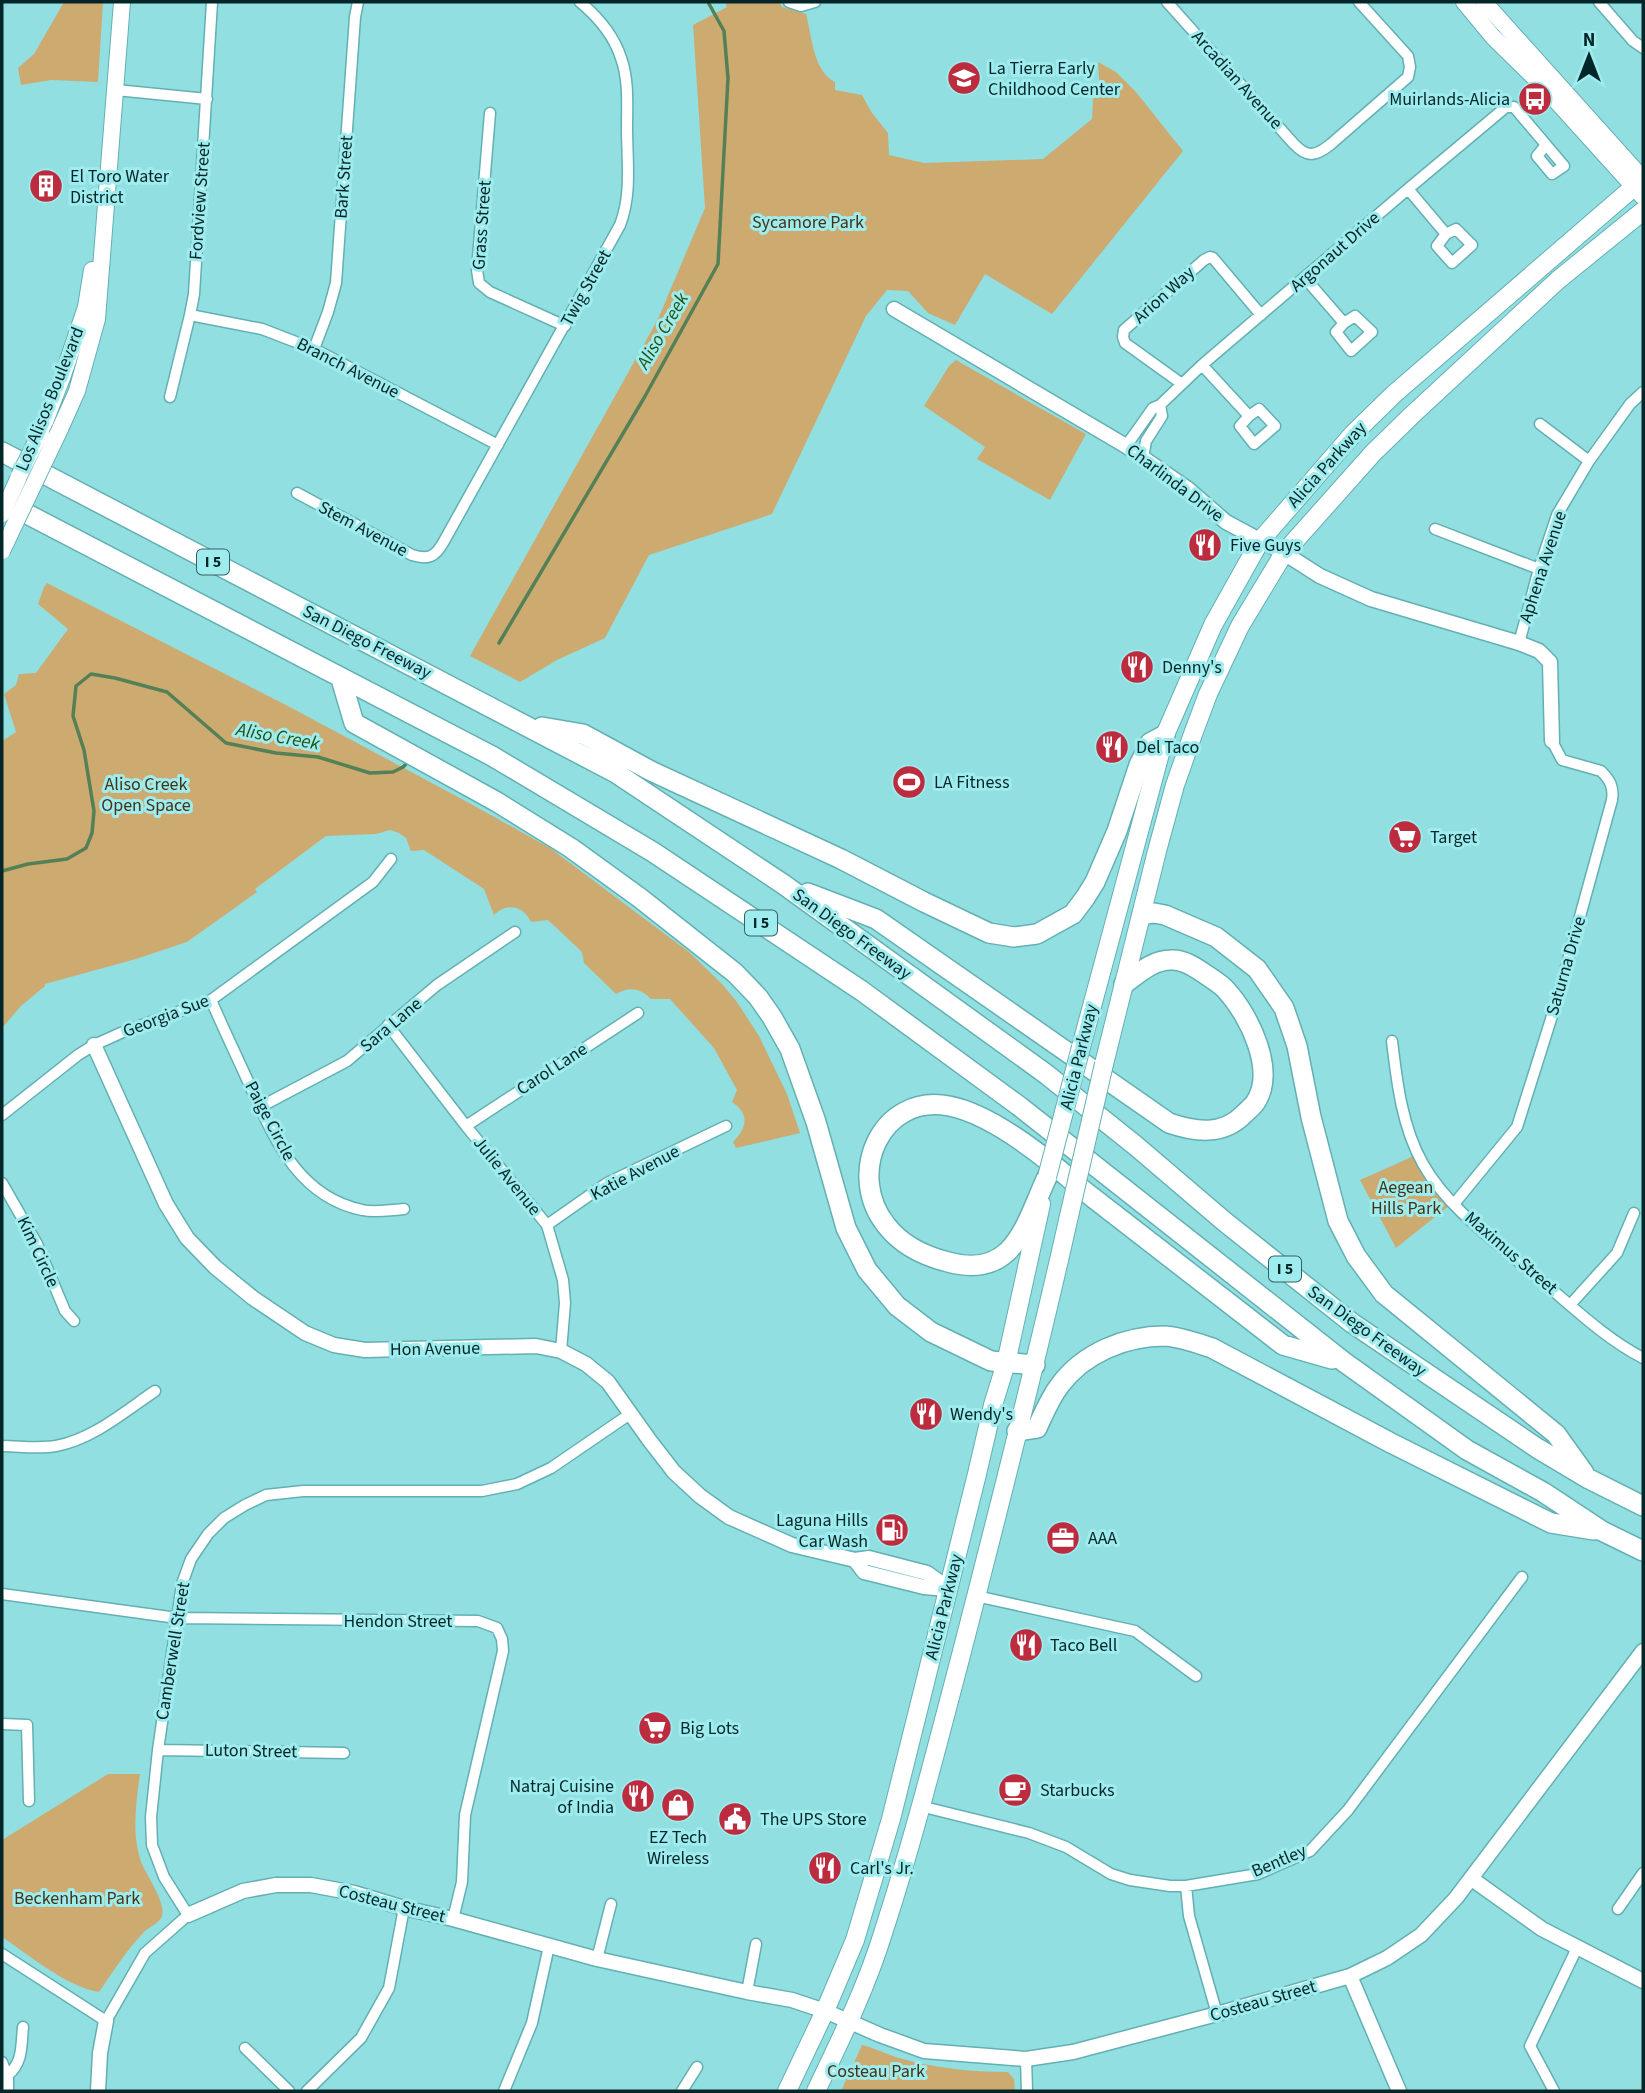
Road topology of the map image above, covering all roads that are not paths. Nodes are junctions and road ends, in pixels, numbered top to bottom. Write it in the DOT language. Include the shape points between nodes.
graph roads {
  1 [pos="122,2"];
  2 [pos="212,2"];
  3 [pos="358,2"];
  4 [pos="580,2"];
  5 [pos="790,2"];
  6 [pos="815,2"];
  7 [pos="1167,2"];
  8 [pos="1359,2"];
  9 [pos="1464,2"];
  10 [pos="1484,2"];
  11 [pos="1599,2"];
  12 [pos="1643,48"];
  13 [pos="116,90"];
  14 [pos="207,99"];
  15 [pos="490,113"];
  16 [pos="1546,145"];
  17 [pos="1641,186"];
  18 [pos="1408,188"];
  19 [pos="1643,211"];
  20 [pos="1446,234"];
  21 [pos="104,243"];
  22 [pos="1305,278"];
  23 [pos="894,309"];
  24 [pos="1261,315"];
  25 [pos="190,316"];
  26 [pos="1344,323"];
  27 [pos="565,327"];
  28 [pos="314,349"];
  29 [pos="1202,365"];
  30 [pos="1182,384"];
  31 [pos="1643,392"];
  32 [pos="170,397"];
  33 [pos="1160,405"];
  34 [pos="1249,416"];
  35 [pos="1540,424"];
  36 [pos="498,445"];
  37 [pos="1126,446"];
  38 [pos="2,452"];
  39 [pos="1143,458"];
  40 [pos="1589,461"];
  41 [pos="297,494"];
  42 [pos="2,501"];
  43 [pos="2,514"];
  44 [pos="1435,529"];
  45 [pos="1260,541"];
  46 [pos="2,551"];
  47 [pos="1284,553"];
  48 [pos="431,557"];
  49 [pos="1539,569"];
  50 [pos="1519,643"];
  51 [pos="341,679"];
  52 [pos="526,725"];
  53 [pos="1167,730"];
  54 [pos="1193,734"];
  55 [pos="1552,741"];
  56 [pos="391,859"];
  57 [pos="783,884"];
  58 [pos="1116,912"];
  59 [pos="1148,914"];
  60 [pos="515,932"];
  61 [pos="1124,984"];
  62 [pos="211,1000"];
  63 [pos="638,1013"];
  64 [pos="388,1025"];
  65 [pos="1392,1041"];
  66 [pos="94,1045"];
  67 [pos="260,1107"];
  68 [pos="2,1115"];
  69 [pos="466,1126"];
  70 [pos="726,1126"];
  71 [pos="1046,1177"];
  72 [pos="2,1183"];
  73 [pos="1454,1203"];
  74 [pos="404,1209"];
  75 [pos="1634,1213"];
  76 [pos="547,1225"];
  77 [pos="1570,1305"];
  78 [pos="74,1321"];
  79 [pos="561,1351"];
  80 [pos="1643,1358"];
  81 [pos="1344,1362"];
  82 [pos="1006,1363"];
  83 [pos="1035,1365"];
  84 [pos="155,1391"];
  85 [pos="630,1413"];
  86 [pos="1017,1431"];
  87 [pos="2,1446"];
  88 [pos="1588,1479"];
  89 [pos="1643,1506"];
  90 [pos="1602,1531"];
  91 [pos="1643,1551"];
  92 [pos="1522,1577"];
  93 [pos="948,1589"];
  94 [pos="2,1594"];
  95 [pos="976,1596"];
  96 [pos="177,1618"];
  97 [pos="1643,1651"];
  98 [pos="926,1676"];
  99 [pos="1196,1676"];
  100 [pos="2,1724"];
  101 [pos="158,1750"];
  102 [pos="344,1753"];
  103 [pos="29,1801"];
  104 [pos="920,1806"];
  105 [pos="891,1819"];
  106 [pos="1643,1873"];
  107 [pos="1472,1878"];
  108 [pos="1186,1886"];
  109 [pos="611,1904"];
  110 [pos="404,1908"];
  111 [pos="1618,1909"];
  112 [pos="188,1915"];
  113 [pos="453,1919"];
  114 [pos="884,1932"];
  115 [pos="756,1944"];
  116 [pos="549,1946"];
  117 [pos="1577,1948"];
  118 [pos="2,1954"];
  119 [pos="597,1959"];
  120 [pos="1350,1976"];
  121 [pos="1643,1981"];
  122 [pos="747,1992"];
  123 [pos="825,2011"];
  124 [pos="1217,2014"];
  125 [pos="106,2021"];
  126 [pos="849,2021"];
  127 [pos="23,2027"];
  128 [pos="245,2048"];
  129 [pos="1026,2059"];
  130 [pos="2,2063"];
  131 [pos="697,2067"];
  132 [pos="8,2075"];
  133 [pos="8,2091"];
  134 [pos="98,2091"];
  135 [pos="289,2091"];
  136 [pos="307,2091"];
  137 [pos="504,2091"];
  138 [pos="681,2091"];
  139 [pos="787,2091"];
  140 [pos="816,2091"];
  141 [pos="1027,2091"];
  142 [pos="1399,2091"];
  143 [pos="1555,2091"];
  1 -- 13 [label="main road, Los Alisos Boulevard"];
  2 -- 14 [label="street, Fordview Street"];
  3 -- 28 [label="street, Bark Street" via="336,283"];
  4 -- 27 [label="street, Twig Street" via="604,27 622,61 627,198 620,225"];
  5 -- 6 [label="street" via="801,6"];
  7 -- 8 [label="street, Arcadian Avenue" via="1293,143 1310,155 1348,131 1408,77 1408,56"];
  9 -- 17 [label="main road"];
  10 -- 17 [label="main road"];
  11 -- 12 [label="street"];
  13 -- 14 [label="street"];
  13 -- 21 [label="main road, Los Alisos Boulevard"];
  14 -- 25 [label="street, Fordview Street"];
  15 -- 27 [label="street, Grass Street" via="479,283"];
  16 -- 18 [label="street, Argonaut Drive" via="1514,107 1506,107"];
  17 -- 45 [label="main road, Alicia Parkway" via="1394,394"];
  18 -- 20 [label="street"];
  18 -- 22 [label="street, Argonaut Drive"];
  19 -- 47 [label="main road, Alicia Parkway" via="1558,280 1412,415"];
  21 -- 43 [label="main road, Los Alisos Boulevard, bridge" via="93,264 86,307 41,432"];
  21 -- 46 [label="main road, Los Alisos Boulevard, bridge" via="97,319 77,391"];
  22 -- 24 [label="street, Argonaut Drive"];
  22 -- 26 [label="street"];
  23 -- 37 [label="street, Charlinda Drive"];
  24 -- 29 [label="street, Argonaut Drive"];
  24 -- 30 [label="street, Arion Way" via="1213,258 1204,260 1123,334 1125,344"];
  25 -- 28 [label="street, Branch Avenue" via="262,329"];
  25 -- 32 [label="street, Fordview Street"];
  27 -- 36 [label="street, Twig Street"];
  28 -- 36 [label="street, Branch Avenue"];
  29 -- 30 [label="street, Argonaut Drive"];
  29 -- 34 [label="street"];
  30 -- 33 [label="street, Argonaut Drive"];
  31 -- 40 [label="street, Aphena Avenue"];
  33 -- 37 [label="street, Argonaut Drive"];
  33 -- 39 [label="street, Argonaut Drive" via="1162,416 1146,440"];
  35 -- 40 [label="street"];
  36 -- 48 [label="street, Twig Street"];
  37 -- 39 [label="street, Charlinda Drive"];
  38 -- 52 [label="highway, San Diego Freeway / I 5"];
  39 -- 45 [label="street, Charlinda Drive" via="1226,522"];
  40 -- 49 [label="street, Aphena Avenue" via="1557,515"];
  41 -- 48 [label="street, Stem Avenue" via="412,555"];
  42 -- 51 [label="highway, San Diego Freeway / I 5"];
  44 -- 49 [label="street"];
  45 -- 47 [label="street, Charlinda Drive"];
  45 -- 53 [label="main road, Alicia Parkway" via="1213,625"];
  47 -- 50 [label="street, Charlinda Drive" via="1320,576 1371,599"];
  47 -- 54 [label="main road, Alicia Parkway" via="1240,626"];
  49 -- 50 [label="street, Aphena Avenue"];
  50 -- 55 [label="street, Charlinda Drive" via="1539,651 1550,662"];
  51 -- 81 [label="highway, San Diego Freeway / I 5" via="480,750 653,852 862,991 1019,1106"];
  51 -- 82 [label="highway" via="354,723 571,848 735,973 758,997 790,1049 846,1228 867,1270 897,1306 931,1332 991,1361"];
  52 -- 53 [label="highway" via="583,734 989,933 1014,937 1037,934 1073,914 1085,898 1117,831 1139,765 1150,743"];
  52 -- 57 [label="highway, San Diego Freeway / I 5" via="616,773"];
  53 -- 54 [label="main road"];
  53 -- 58 [label="main road, Alicia Parkway"];
  54 -- 59 [label="main road, Alicia Parkway" via="1175,785"];
  55 -- 73 [label="street, Saturna Drive" via="1562,760 1601,771 1613,787 1612,800 1517,1127"];
  56 -- 62 [label="street, Georgia Sue" via="373,882"];
  57 -- 61 [label="highway" via="876,919 1169,1124 1216,1130 1237,1121 1256,1101 1263,1079 1260,1051 1247,1018 1225,988 1191,965 1171,960 1150,965"];
  57 -- 88 [label="highway, San Diego Freeway / I 5" via="1046,1073 1352,1323"];
  58 -- 59 [label="main road"];
  58 -- 71 [label="main road, Alicia Parkway, bridge"];
  59 -- 61 [label="main road, Alicia Parkway"];
  59 -- 88 [label="highway" via="1165,915 1216,937 1257,969 1284,1008 1338,1221 1356,1256 1384,1294 1556,1434"];
  60 -- 64 [label="street, Sara Lane"];
  61 -- 83 [label="main road, Alicia Parkway, bridge"];
  62 -- 66 [label="street, Georgia Sue"];
  62 -- 67 [label="street, Paige Circle"];
  63 -- 69 [label="street, Carol Lane"];
  64 -- 67 [label="street, Sara Lane" via="347,1062"];
  64 -- 69 [label="street, Julie Avenue"];
  65 -- 73 [label="street, Maximus Street" via="1407,1128 1423,1164"];
  66 -- 68 [label="street, Georgia Sue"];
  66 -- 79 [label="street, Hon Avenue" via="166,1204 187,1237 253,1298 305,1333 334,1345 365,1350 536,1346"];
  67 -- 74 [label="street, Paige Circle" via="286,1157 320,1192 360,1210"];
  69 -- 76 [label="street, Julie Avenue"];
  70 -- 76 [label="street, Katie Avenue" via="607,1183"];
  71 -- 81 [label="highway" via="1010,1250 1001,1259 974,1267 930,1258 907,1246 885,1225 868,1182 877,1140 897,1116 926,1105 963,1110 1021,1141 1283,1345"];
  71 -- 82 [label="main road, Alicia Parkway"];
  72 -- 78 [label="street, Kim Circle"];
  73 -- 77 [label="street, Maximus Street"];
  75 -- 77 [label="street" via="1617,1253"];
  76 -- 79 [label="street, Julie Avenue" via="563,1280"];
  77 -- 80 [label="street, Maximus Street"];
  79 -- 85 [label="street, Hon Avenue" via="608,1382"];
  81 -- 90 [label="highway, San Diego Freeway / I 5" via="1466,1450"];
  82 -- 83 [label="highway"];
  82 -- 93 [label="main road, Alicia Parkway"];
  83 -- 86 [label="main road, Alicia Parkway"];
  84 -- 87 [label="street" via="90,1435 71,1442"];
  85 -- 93 [label="street, Hon Avenue" via="674,1472 729,1517 792,1545 927,1573"];
  85 -- 96 [label="street, Camberwell Street" via="551,1468 517,1484 482,1491 303,1490 266,1495 225,1518 208,1534 191,1559"];
  86 -- 90 [label="highway" via="1037,1428 1068,1375 1115,1344 1167,1336 1191,1340 1550,1523"];
  86 -- 95 [label="main road, Alicia Parkway"];
  88 -- 89 [label="highway, San Diego Freeway / I 5"];
  90 -- 91 [label="highway, San Diego Freeway / I 5"];
  92 -- 108 [label="street, Bentley" via="1348,1810 1310,1851 1258,1874"];
  93 -- 95 [label="main road"];
  93 -- 98 [label="main road, Alicia Parkway"];
  94 -- 96 [label="street, Hendon Street"];
  95 -- 99 [label="street" via="1135,1632"];
  95 -- 104 [label="main road, Alicia Parkway"];
  96 -- 101 [label="street, Camberwell Street"];
  96 -- 113 [label="street, Hendon Street" via="478,1621 497,1628 503,1651 465,1815 461,1882"];
  97 -- 107 [label="street, Costeau Street"];
  98 -- 104 [label="main road" via="927,1721 911,1798"];
  98 -- 105 [label="main road, Alicia Parkway"];
  100 -- 103 [label="street" via="27,1725"];
  101 -- 102 [label="street, Luton Street"];
  101 -- 112 [label="street, Camberwell Street" via="152,1845 164,1877"];
  104 -- 108 [label="street, Bentley" via="1029,1833 1130,1880"];
  104 -- 114 [label="main road, Alicia Parkway"];
  105 -- 114 [label="main road" via="900,1829 886,1888"];
  105 -- 123 [label="main road, Alicia Parkway" via="855,1940"];
  106 -- 111 [label="street"];
  107 -- 117 [label="street"];
  107 -- 120 [label="street, Costeau Street" via="1421,1935"];
  108 -- 124 [label="street" via="1189,1916"];
  109 -- 119 [label="street"];
  110 -- 112 [label="street, Costeau Street" via="311,1885 276,1885 243,1891"];
  110 -- 113 [label="street, Costeau Street"];
  110 -- 136 [label="street" via="389,1989 361,2038"];
  112 -- 125 [label="street" via="145,1953"];
  113 -- 116 [label="street, Costeau Street"];
  114 -- 126 [label="main road, Alicia Parkway"];
  115 -- 122 [label="street"];
  116 -- 119 [label="street, Costeau Street"];
  116 -- 137 [label="street" via="532,2023"];
  117 -- 121 [label="street"];
  117 -- 143 [label="street" via="1530,2046"];
  118 -- 125 [label="street"];
  119 -- 122 [label="street, Costeau Street"];
  120 -- 124 [label="street, Costeau Street"];
  120 -- 142 [label="street"];
  122 -- 123 [label="street, Costeau Street"];
  123 -- 126 [label="street, Costeau Street"];
  123 -- 139 [label="main road, Alicia Parkway"];
  124 -- 129 [label="street, Costeau Street" via="1073,2052"];
  125 -- 134 [label="street"];
  126 -- 129 [label="street, Costeau Street" via="924,2051"];
  126 -- 140 [label="main road, Alicia Parkway"];
  127 -- 132 [label="street" via="20,2060"];
  128 -- 135 [label="street"];
  129 -- 141 [label="street"];
  130 -- 132 [label="street"];
  131 -- 138 [label="street"];
  132 -- 133 [label="street"];
}
